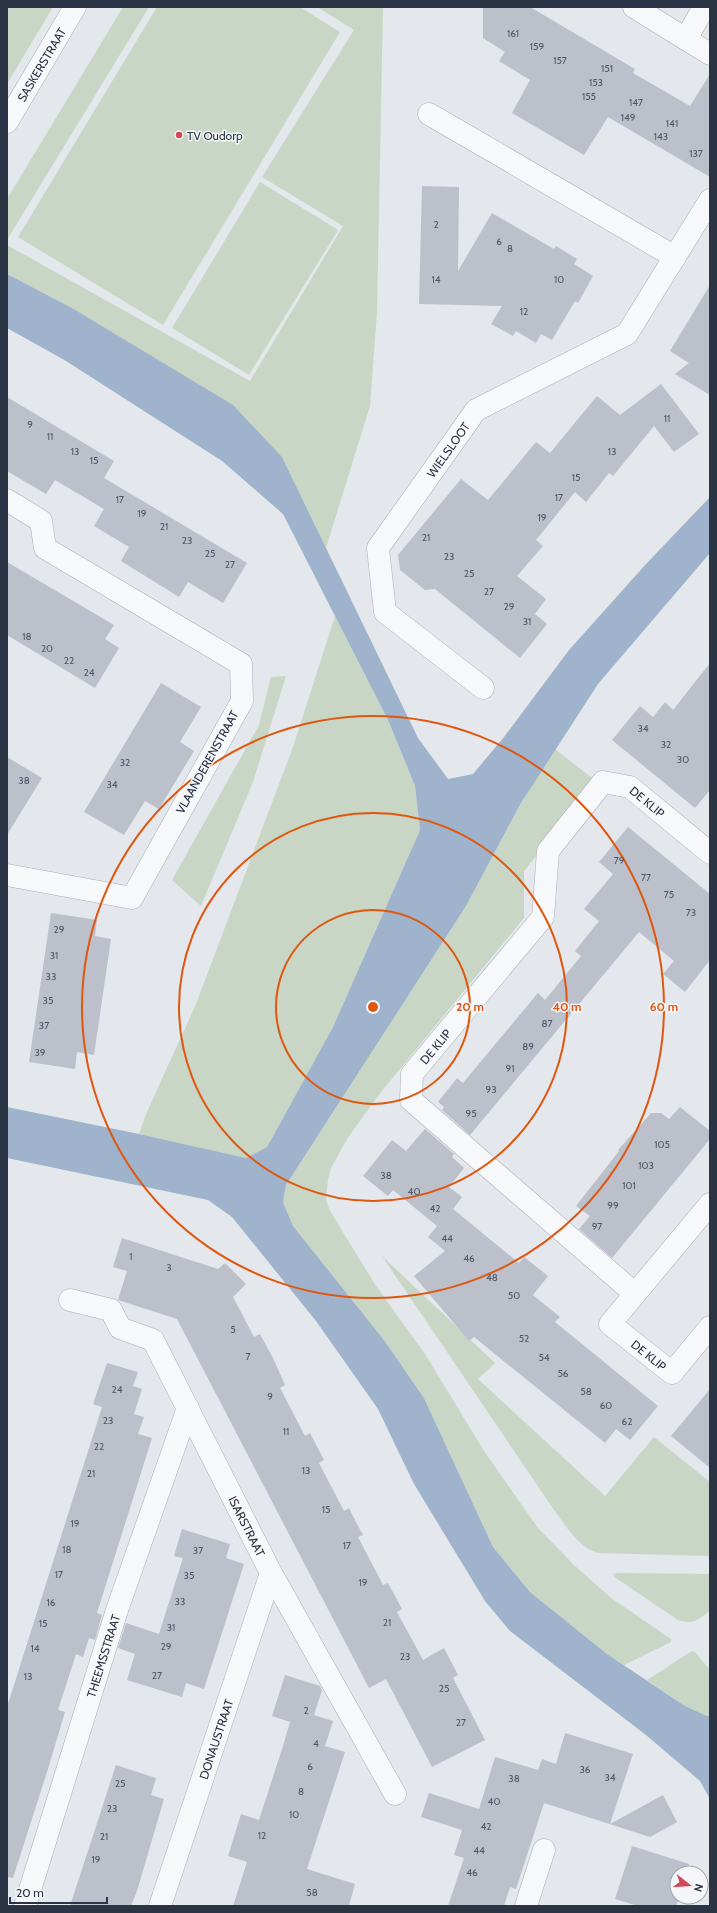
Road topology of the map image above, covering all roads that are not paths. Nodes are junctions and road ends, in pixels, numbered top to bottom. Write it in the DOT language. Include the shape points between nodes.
graph roads {
  1 [pos="75,7"];
  2 [pos="634,7"];
  3 [pos="704,7"];
  4 [pos="686,39"];
  5 [pos="710,54"];
  6 [pos="429,114"];
  7 [pos="7,122"];
  8 [pos="710,200"];
  9 [pos="675,257"];
  10 [pos="7,500"];
  11 [pos="483,688"];
  12 [pos="710,853"];
  13 [pos="7,875"];
  14 [pos="710,1204"];
  15 [pos="634,1293"];
  16 [pos="70,1300"];
  17 [pos="710,1327"];
  18 [pos="188,1408"];
  19 [pos="271,1573"];
  20 [pos="394,1794"];
  21 [pos="544,1850"];
  22 [pos="25,1906"];
  23 [pos="160,1906"];
  24 [pos="526,1906"];
  1 -- 7 [label="street, SASKERSTRAAT"];
  2 -- 4 [label="street"];
  3 -- 4 [label="street"];
  4 -- 5 [label="street"];
  6 -- 9 [label="street"];
  8 -- 9 [label="street, WIELSLOOT"];
  9 -- 11 [label="street, WIELSLOOT" via="627,334 476,410 378,548 385,612"];
  10 -- 13 [label="street, VLAANDERENSTRAAT" via="41,521 45,548 241,664 242,701 132,898"];
  12 -- 15 [label="street, DE KLIP" via="630,788 604,782 548,851 543,917 412,1074 411,1100"];
  14 -- 15 [label="street, DE KLIP"];
  15 -- 17 [label="street, DE KLIP" via="610,1324 672,1373"];
  16 -- 18 [label="street, ISARSTRAAT" via="111,1310 120,1328 153,1340"];
  18 -- 19 [label="street, ISARSTRAAT"];
  18 -- 22 [label="street, THEEMSSTRAAT" via="117,1610"];
  19 -- 20 [label="street, ISARSTRAAT"];
  19 -- 23 [label="street, DONAUSTRAAT"];
  21 -- 24 [label="street"];
}
